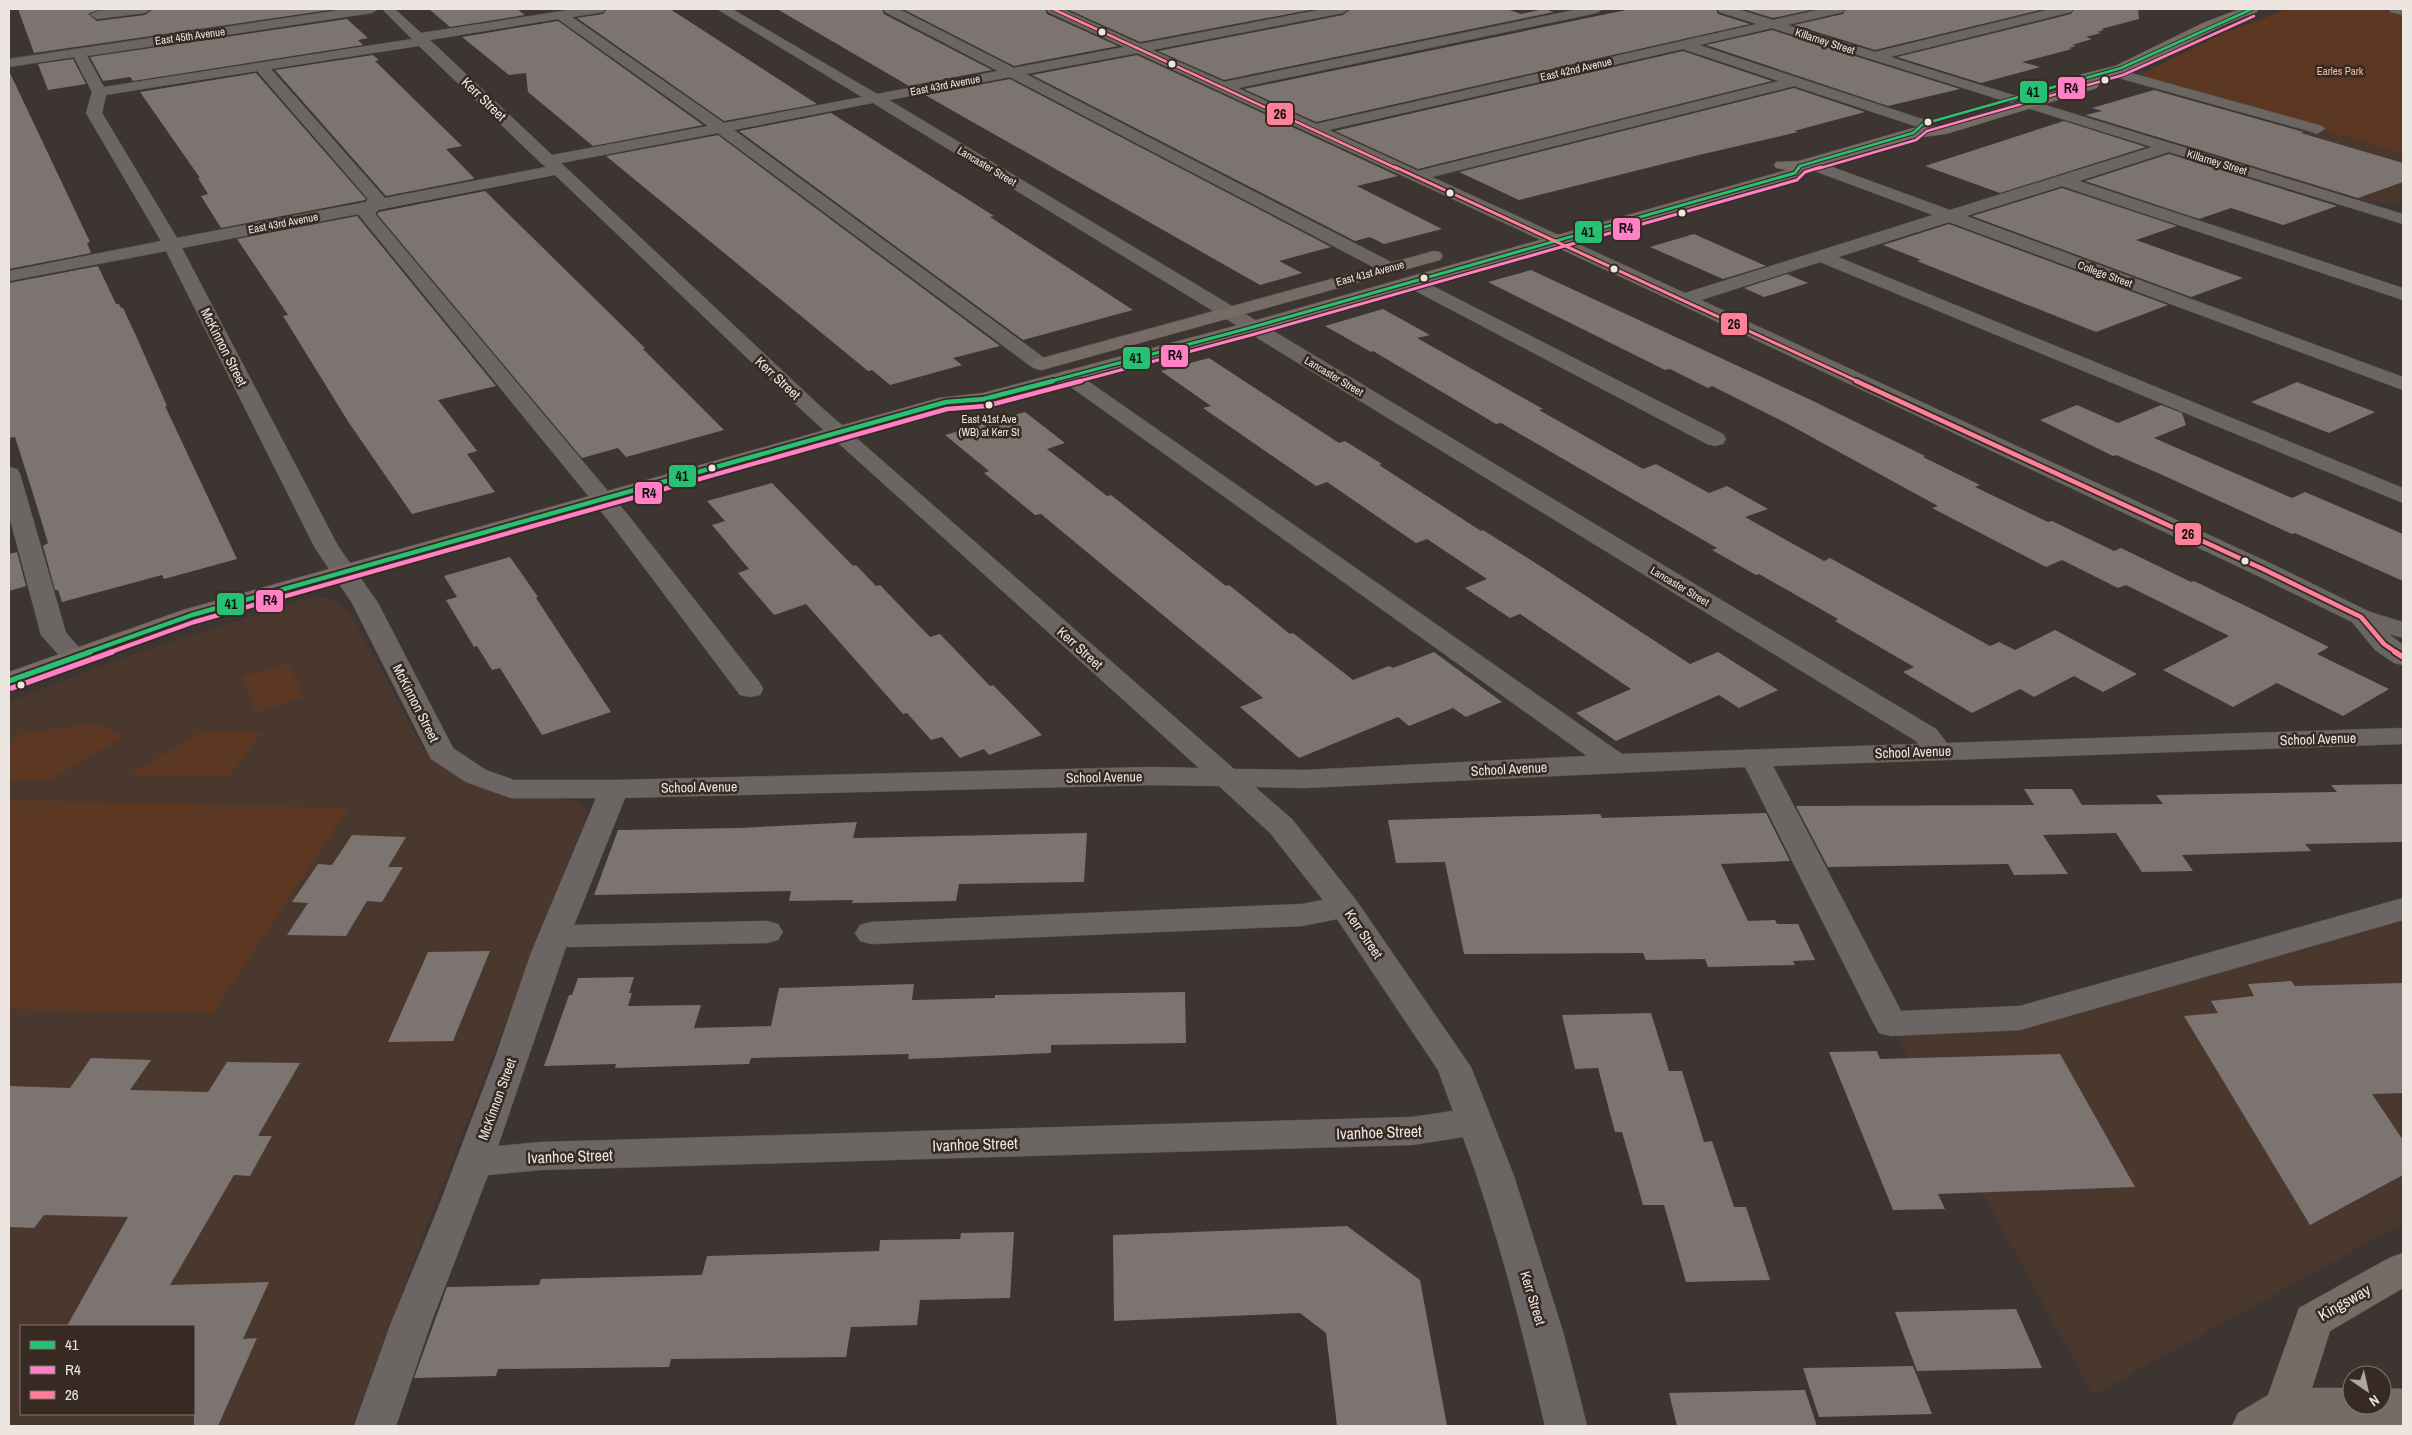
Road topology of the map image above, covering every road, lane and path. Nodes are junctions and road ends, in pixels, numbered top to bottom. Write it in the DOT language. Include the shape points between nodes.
graph roads {
  1 [pos="145,9"];
  2 [pos="372,9"];
  3 [pos="388,9"];
  4 [pos="598,9"];
  5 [pos="723,9"];
  6 [pos="890,9"];
  7 [pos="1343,9"];
  8 [pos="1596,9"];
  9 [pos="1724,9"];
  10 [pos="1838,9"];
  11 [pos="2066,9"];
  12 [pos="2252,9"];
  13 [pos="2395,9"];
  14 [pos="1085,11"];
  15 [pos="2403,11"];
  16 [pos="1059,12"];
  17 [pos="97,15"];
  18 [pos="560,15"];
  19 [pos="1772,24"];
  20 [pos="422,39"];
  21 [pos="1683,44"];
  22 [pos="1136,48"];
  23 [pos="78,52"];
  24 [pos="1875,57"];
  25 [pos="10,58"];
  26 [pos="261,67"];
  27 [pos="1012,72"];
  28 [pos="2113,72"];
  29 [pos="2094,79"];
  30 [pos="1795,81"];
  31 [pos="1223,87"];
  32 [pos="99,92"];
  33 [pos="875,98"];
  34 [pos="2011,98"];
  35 [pos="2032,105"];
  36 [pos="721,128"];
  37 [pos="1918,128"];
  38 [pos="1314,129"];
  39 [pos="2317,129"];
  40 [pos="2169,147"];
  41 [pos="1763,164"];
  42 [pos="552,165"];
  43 [pos="1804,165"];
  44 [pos="1416,176"];
  45 [pos="2060,180"];
  46 [pos="372,206"];
  47 [pos="2403,207"];
  48 [pos="2386,214"];
  49 [pos="1948,215"];
  50 [pos="2403,219"];
  51 [pos="1560,221"];
  52 [pos="1531,228"];
  53 [pos="1504,236"];
  54 [pos="1557,241"];
  55 [pos="172,244"];
  56 [pos="1456,250"];
  57 [pos="1821,256"];
  58 [pos="1389,268"];
  59 [pos="9,276"];
  60 [pos="1413,282"];
  61 [pos="2403,294"];
  62 [pos="1684,299"];
  63 [pos="1228,312"];
  64 [pos="1253,327"];
  65 [pos="1040,364"];
  66 [pos="1068,376"];
  67 [pos="2403,384"];
  68 [pos="946,402"];
  69 [pos="838,432"];
  70 [pos="1715,439"];
  71 [pos="9,474"];
  72 [pos="2403,496"];
  73 [pos="602,499"];
  74 [pos="345,571"];
  75 [pos="2403,611"];
  76 [pos="2361,617"];
  77 [pos="2403,630"];
  78 [pos="74,656"];
  79 [pos="2403,657"];
  80 [pos="9,682"];
  81 [pos="750,689"];
  82 [pos="2403,736"];
  83 [pos="1938,751"];
  84 [pos="1755,759"];
  85 [pos="1616,763"];
  86 [pos="1226,779"];
  87 [pos="614,789"];
  88 [pos="1345,907"];
  89 [pos="2403,909"];
  90 [pos="767,932"];
  91 [pos="872,932"];
  92 [pos="554,936"];
  93 [pos="1474,1122"];
  94 [pos="474,1162"];
  95 [pos="2403,1269"];
  96 [pos="2403,1407"];
  97 [pos="2281,1420"];
  98 [pos="375,1426"];
  99 [pos="1566,1426"];
  1 -- 17 [label="street"];
  2 -- 23 [label="street, East 45th Avenue"];
  3 -- 20 [label="street, Kerr Street"];
  4 -- 18 [label="street"];
  5 -- 33 [label="street, Lancaster Street"];
  6 -- 27 [label="street"];
  7 -- 22 [label="street, East 43rd Avenue"];
  8 -- 31 [label="street"];
  9 -- 19 [label="street, Killarney Street"];
  10 -- 19 [label="street, East 42nd Avenue"];
  11 -- 24 [label="street"];
  12 -- 28 [label="main road, East 41st Avenue" via="2203,28"];
  13 -- 15 [label="street"];
  14 -- 16 [label="street"];
  16 -- 22 [label="street"];
  18 -- 20 [label="street"];
  18 -- 36 [label="street"];
  19 -- 21 [label="street, East 42nd Avenue"];
  19 -- 24 [label="street, Killarney Street"];
  20 -- 26 [label="street"];
  20 -- 42 [label="street, Kerr Street"];
  21 -- 30 [label="street"];
  21 -- 38 [label="street, East 42nd Avenue"];
  22 -- 27 [label="street, East 43rd Avenue"];
  22 -- 31 [label="street"];
  23 -- 25 [label="street, East 45th Avenue"];
  23 -- 32 [label="street"];
  24 -- 34 [label="street, Killarney Street"];
  26 -- 32 [label="street"];
  26 -- 46 [label="street" via="378,199"];
  27 -- 33 [label="street, East 43rd Avenue"];
  27 -- 58 [label="street"];
  28 -- 29 [label="main road, East 41st Avenue"];
  28 -- 39 [label="street"];
  29 -- 34 [label="main road, East 41st Avenue" via="2074,80"];
  29 -- 35 [label="main road, East 41st Avenue" via="2092,85"];
  30 -- 37 [label="street"];
  30 -- 44 [label="street"];
  31 -- 38 [label="street"];
  32 -- 55 [label="street, McKinnon Street" via="94,112"];
  33 -- 36 [label="street, East 43rd Avenue"];
  33 -- 63 [label="street, Lancaster Street"];
  34 -- 37 [label="main road, East 41st Avenue"];
  35 -- 37 [label="main road, East 41st Avenue" via="1941,131"];
  35 -- 40 [label="street, Killarney Street"];
  36 -- 42 [label="street, East 43rd Avenue"];
  36 -- 65 [label="street"];
  37 -- 43 [label="main road, East 41st Avenue"];
  38 -- 44 [label="street"];
  40 -- 45 [label="street"];
  40 -- 48 [label="street, Killarney Street"];
  41 -- 43 [label="main road, East 41st Avenue"];
  42 -- 46 [label="street, East 43rd Avenue"];
  42 -- 69 [label="street, Kerr Street"];
  43 -- 49 [label="street, College Street"];
  43 -- 54 [label="main road, East 41st Avenue" via="1795,173"];
  44 -- 52 [label="street"];
  45 -- 49 [label="street"];
  45 -- 61 [label="street"];
  46 -- 55 [label="street, East 43rd Avenue"];
  46 -- 73 [label="street" via="366,214"];
  47 -- 48 [label="street"];
  48 -- 50 [label="street, Killarney Street"];
  49 -- 57 [label="street"];
  49 -- 67 [label="street, College Street"];
  51 -- 52 [label="main road"];
  52 -- 53 [label="main road"];
  52 -- 54 [label="street"];
  54 -- 60 [label="main road, East 41st Avenue"];
  54 -- 62 [label="street"];
  55 -- 59 [label="street, East 43rd Avenue"];
  55 -- 74 [label="street, McKinnon Street" via="327,548"];
  56 -- 58 [label="main road, East 41st Avenue"];
  57 -- 62 [label="street"];
  57 -- 72 [label="street"];
  58 -- 63 [label="main road, East 41st Avenue"];
  60 -- 64 [label="main road, East 41st Avenue"];
  60 -- 70 [label="street"];
  62 -- 76 [label="street"];
  63 -- 64 [label="street, Lancaster Street"];
  63 -- 65 [label="main road, East 41st Avenue"];
  64 -- 66 [label="main road, East 41st Avenue"];
  64 -- 83 [label="street, Lancaster Street" via="1926,735"];
  65 -- 68 [label="main road, East 41st Avenue" via="968,386"];
  66 -- 68 [label="main road, East 41st Avenue" via="984,400"];
  66 -- 85 [label="street"];
  68 -- 69 [label="main road, East 41st Avenue"];
  69 -- 73 [label="main road, East 41st Avenue"];
  69 -- 86 [label="street, Kerr Street"];
  71 -- 78 [label="street" via="54,635"];
  73 -- 74 [label="main road, East 41st Avenue"];
  73 -- 81 [label="street"];
  74 -- 78 [label="main road, East 41st Avenue" via="192,616"];
  74 -- 87 [label="street, McKinnon Street" via="441,753 476,776 511,789"];
  75 -- 76 [label="street"];
  76 -- 77 [label="street"];
  76 -- 79 [label="street" via="2384,644"];
  78 -- 80 [label="main road, East 41st Avenue"];
  82 -- 83 [label="street, School Avenue"];
  83 -- 84 [label="street, School Avenue"];
  84 -- 85 [label="street, School Avenue"];
  84 -- 89 [label="street" via="1891,1024 2020,1018"];
  85 -- 86 [label="street, School Avenue" via="1305,779"];
  86 -- 87 [label="street, School Avenue" via="1152,776"];
  86 -- 88 [label="street, Kerr Street" via="1281,826"];
  87 -- 92 [label="street, McKinnon Street"];
  88 -- 91 [label="street" via="1302,915"];
  88 -- 93 [label="street, Kerr Street" via="1454,1067"];
  90 -- 92 [label="street"];
  92 -- 94 [label="street, McKinnon Street"];
  93 -- 94 [label="street, Ivanhoe Street" via="1412,1132 551,1156"];
  93 -- 99 [label="street, Kerr Street" via="1502,1194 1544,1335"];
  94 -- 98 [label="street, McKinnon Street"];
  95 -- 97 [label="main road, Kingsway" via="2313,1320"];
  96 -- 97 [label="main road, Kingsway"];
}
